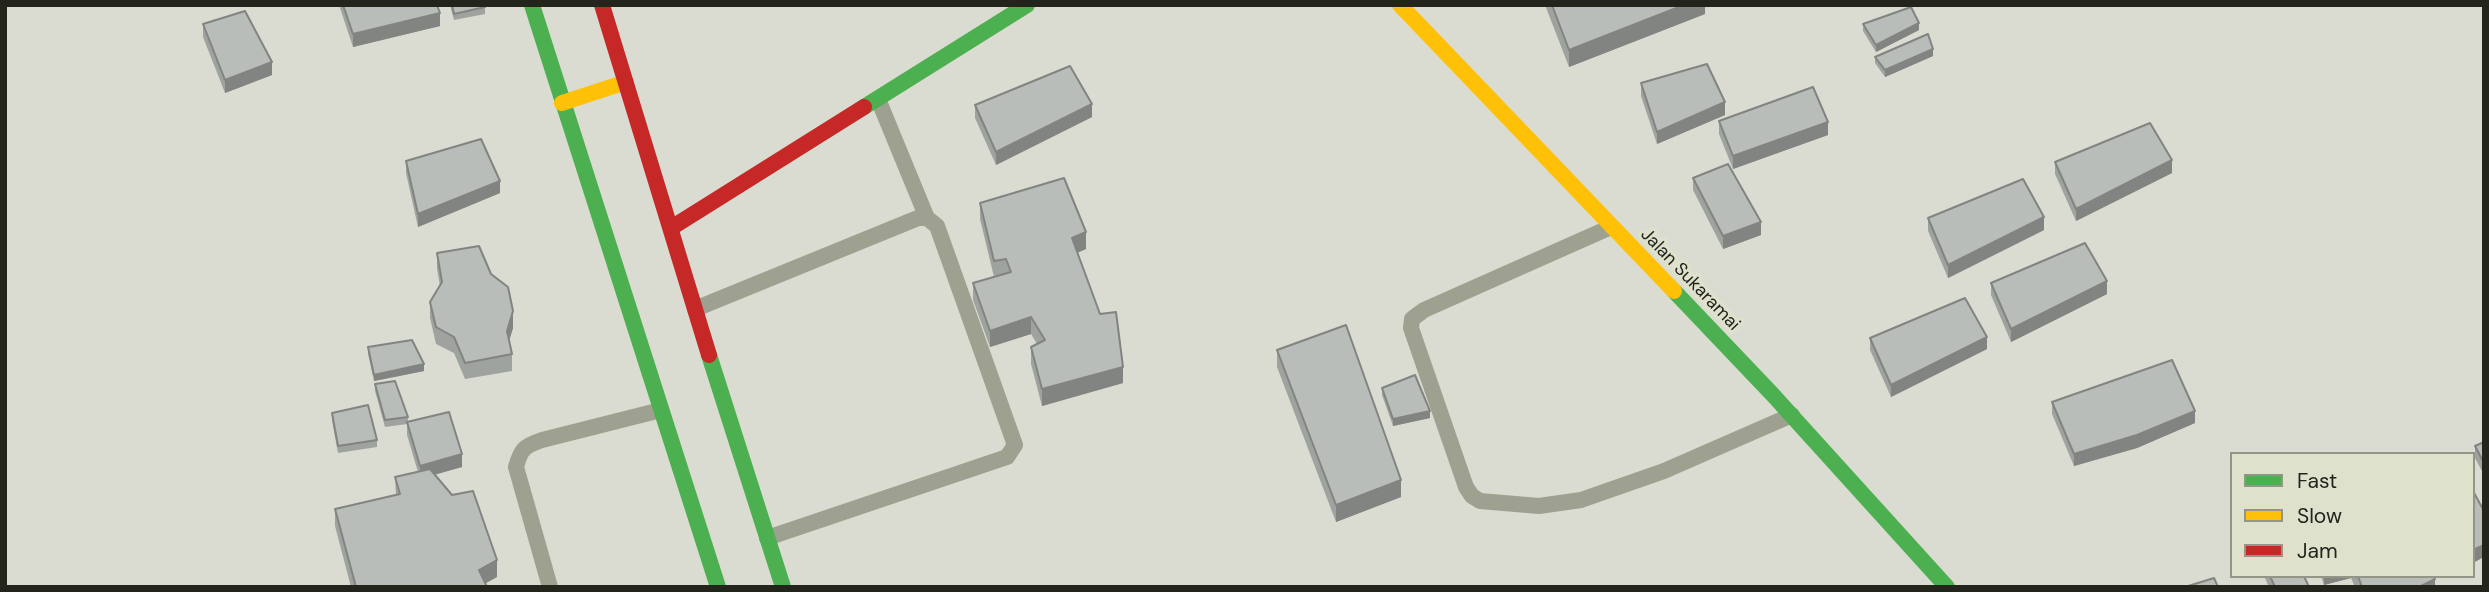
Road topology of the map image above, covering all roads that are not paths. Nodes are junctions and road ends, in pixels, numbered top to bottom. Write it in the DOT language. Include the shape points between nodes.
graph roads {
  1 [pos="532,5"];
  2 [pos="602,5"];
  3 [pos="1027,5"];
  4 [pos="1400,5"];
  5 [pos="626,82"];
  6 [pos="878,99"];
  7 [pos="562,103"];
  8 [pos="927,218"];
  9 [pos="1611,227"];
  10 [pos="671,228"];
  11 [pos="695,309"];
  12 [pos="661,410"];
  13 [pos="1792,415"];
  14 [pos="767,538"];
  15 [pos="714,586"];
  16 [pos="550,587"];
  17 [pos="783,587"];
  18 [pos="1947,587"];
  1 -- 7 [label="main road"];
  2 -- 5 [label="main road"];
  3 -- 6 [label="main road"];
  4 -- 9 [label="main road, Jalan Sukaramai"];
  5 -- 7 [label="main road"];
  5 -- 10 [label="main road"];
  6 -- 8 [label="lane"];
  6 -- 10 [label="main road"];
  7 -- 12 [label="main road"];
  8 -- 11 [label="lane"];
  8 -- 14 [label="lane" via="937,226 1015,445 1007,457"];
  9 -- 13 [label="main road, Jalan Sukaramai"];
  9 -- 13 [label="lane" via="1412,319 1411,328 1472,496 1480,501 1539,506 1581,500 1664,471"];
  10 -- 11 [label="main road"];
  11 -- 14 [label="main road"];
  12 -- 15 [label="main road"];
  12 -- 16 [label="lane" via="541,440 526,446 519,456 516,467"];
  13 -- 18 [label="main road, Jalan Sukaramai"];
  14 -- 17 [label="main road"];
}
